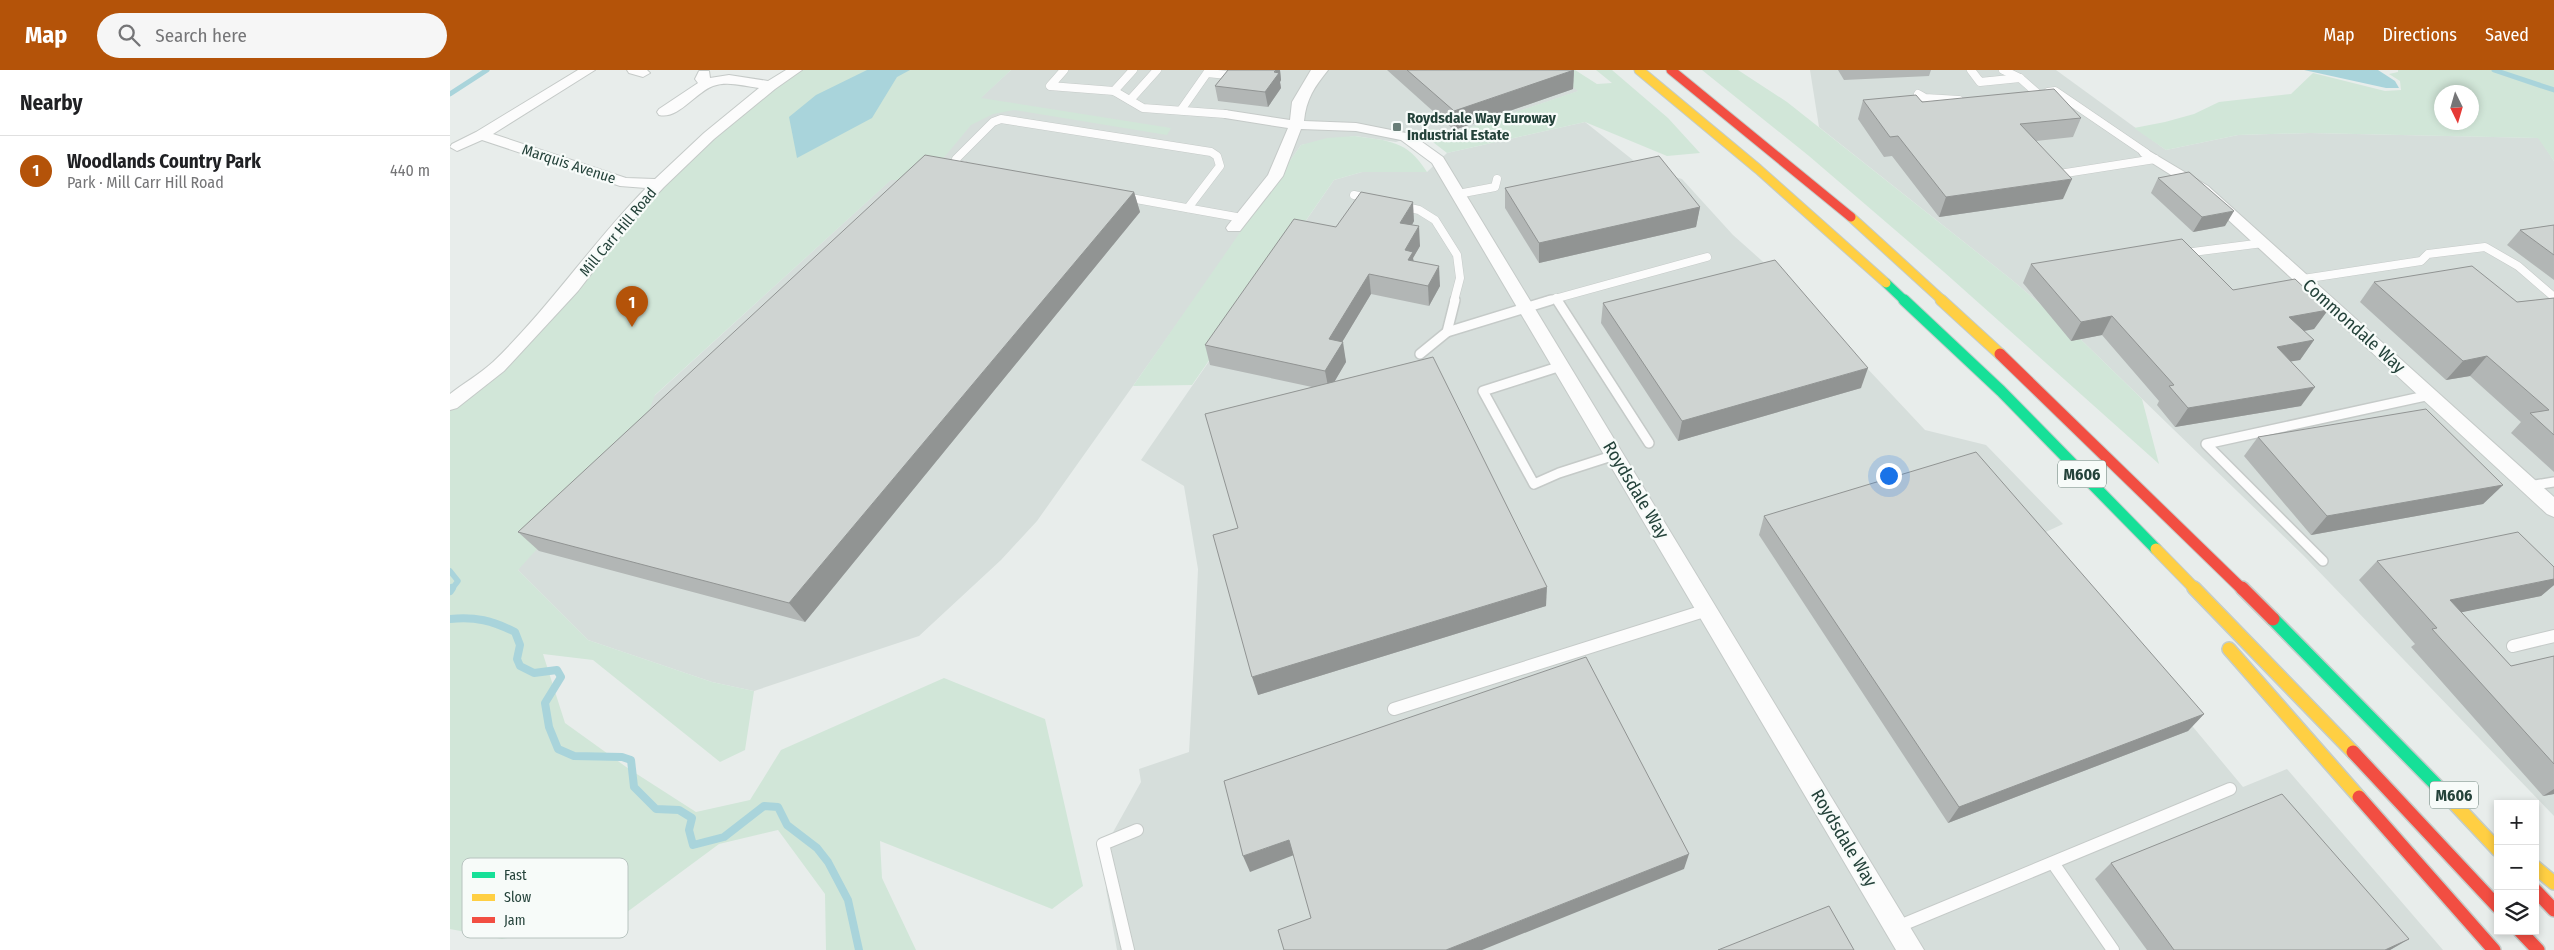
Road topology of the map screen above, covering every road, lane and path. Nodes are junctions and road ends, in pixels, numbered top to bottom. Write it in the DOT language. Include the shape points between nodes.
graph roads {
  1 [pos="588,70"];
  2 [pos="794,70"];
  3 [pos="1064,70"];
  4 [pos="1133,70"];
  5 [pos="1157,70"];
  6 [pos="1297,70"];
  7 [pos="1639,70"];
  8 [pos="1671,70"];
  9 [pos="1971,70"];
  10 [pos="2003,70"];
  11 [pos="1319,71"];
  12 [pos="1244,77"];
  13 [pos="2020,78"];
  14 [pos="770,86"];
  15 [pos="1114,91"];
  16 [pos="1918,94"];
  17 [pos="2027,94"];
  18 [pos="2036,94"];
  19 [pos="1130,100"];
  20 [pos="1971,101"];
  21 [pos="1181,110"];
  22 [pos="664,112"];
  23 [pos="1225,114"];
  24 [pos="1296,125"];
  25 [pos="481,135"];
  26 [pos="457,147"];
  27 [pos="2150,156"];
  28 [pos="971,168"];
  29 [pos="2053,175"];
  30 [pos="1497,178"];
  31 [pos="659,184"];
  32 [pos="1458,194"];
  33 [pos="1116,195"];
  34 [pos="1354,195"];
  35 [pos="1381,201"];
  36 [pos="1391,204"];
  37 [pos="1188,208"];
  38 [pos="1238,223"];
  39 [pos="2263,243"];
  40 [pos="2185,253"];
  41 [pos="1707,257"];
  42 [pos="2303,279"];
  43 [pos="2554,297"];
  44 [pos="1556,298"];
  45 [pos="1526,307"];
  46 [pos="1447,332"];
  47 [pos="1420,354"];
  48 [pos="1561,366"];
  49 [pos="2430,395"];
  50 [pos="450,403"];
  51 [pos="1649,443"];
  52 [pos="1615,456"];
  53 [pos="2554,482"];
  54 [pos="2529,486"];
  55 [pos="2116,508"];
  56 [pos="2554,509"];
  57 [pos="2323,561"];
  58 [pos="2180,590"];
  59 [pos="1708,610"];
  60 [pos="2554,636"];
  61 [pos="2222,642"];
  62 [pos="2513,646"];
  63 [pos="1394,709"];
  64 [pos="2411,757"];
  65 [pos="2230,789"];
  66 [pos="1137,830"];
  67 [pos="2494,830"];
  68 [pos="2494,846"];
  69 [pos="2052,863"];
  70 [pos="2539,870"];
  71 [pos="2554,883"];
  72 [pos="2539,894"];
  73 [pos="2494,903"];
  74 [pos="2554,910"];
  75 [pos="1897,927"];
  76 [pos="2524,935"];
  77 [pos="1128,950"];
  78 [pos="1911,950"];
  79 [pos="2113,950"];
  80 [pos="2494,950"];
  81 [pos="2538,950"];
  1 -- 25 [label="street"];
  2 -- 14 [label="street, Mill Carr Hill Road"];
  3 -- 15 [label="lane" via="1050,86"];
  4 -- 15 [label="lane"];
  5 -- 19 [label="lane"];
  6 -- 11 [label="street"];
  7 -- 55 [label="highway, M606" via="1881,278 2001,391"];
  8 -- 64 [label="highway, M606" via="1784,161 2016,369"];
  9 -- 13 [label="lane" via="1980,82"];
  10 -- 13 [label="lane"];
  11 -- 24 [label="street" via="1299,102"];
  12 -- 21 [label="lane" via="1207,73"];
  13 -- 18 [label="lane"];
  14 -- 22 [label="street" via="706,78"];
  14 -- 31 [label="street, Mill Carr Hill Road" via="709,136"];
  15 -- 19 [label="lane"];
  16 -- 20 [label="lane" via="1925,98"];
  17 -- 18 [label="lane"];
  18 -- 27 [label="lane" via="2055,91"];
  19 -- 21 [label="lane" via="1143,108"];
  21 -- 23 [label="lane"];
  23 -- 24 [label="street, Roydsdale Way"];
  24 -- 32 [label="street, Roydsdale Way" via="1356,128 1406,137 1438,160"];
  24 -- 38 [label="street" via="1275,176"];
  25 -- 26 [label="street"];
  25 -- 31 [label="street, Marquis Avenue" via="625,183"];
  27 -- 29 [label="lane"];
  27 -- 39 [label="street, Commondale Way" via="2203,189"];
  28 -- 37 [label="lane" via="956,164 956,159 993,122 1001,119 1211,152 1217,156 1220,166"];
  30 -- 32 [label="lane" via="1495,187"];
  31 -- 50 [label="street, Mill Carr Hill Road" via="626,218 572,287 498,367"];
  32 -- 45 [label="street, Roydsdale Way"];
  33 -- 37 [label="lane"];
  34 -- 35 [label="lane"];
  36 -- 46 [label="lane" via="1418,210 1435,220 1457,255 1460,278"];
  37 -- 38 [label="lane"];
  39 -- 40 [label="lane"];
  39 -- 42 [label="street, Commondale Way"];
  41 -- 44 [label="lane"];
  42 -- 43 [label="lane" via="2421,261 2428,254 2485,247 2518,266"];
  42 -- 49 [label="street, Commondale Way"];
  44 -- 45 [label="lane"];
  44 -- 51 [label="lane"];
  45 -- 46 [label="lane"];
  45 -- 48 [label="street, Roydsdale Way"];
  46 -- 47 [label="lane"];
  48 -- 52 [label="street, Roydsdale Way"];
  48 -- 52 [label="lane" via="1483,391 1534,484"];
  49 -- 54 [label="street, Commondale Way"];
  49 -- 57 [label="lane" via="2206,444"];
  52 -- 59 [label="street, Roydsdale Way"];
  53 -- 54 [label="lane"];
  54 -- 56 [label="street, Commondale Way"];
  55 -- 58 [label="highway, M606"];
  55 -- 73 [label="highway, M606" via="2343,741"];
  59 -- 63 [label="lane"];
  59 -- 75 [label="street, Roydsdale Way"];
  60 -- 62 [label="lane"];
  61 -- 80 [label="highway"];
  64 -- 67 [label="highway, M606"];
  64 -- 68 [label="highway, M606"];
  65 -- 69 [label="lane"];
  66 -- 77 [label="lane" via="1102,844"];
  69 -- 75 [label="lane"];
  69 -- 79 [label="lane"];
  70 -- 71 [label="highway"];
  72 -- 74 [label="highway"];
  75 -- 78 [label="street, Roydsdale Way"];
  76 -- 81 [label="highway"];
}
